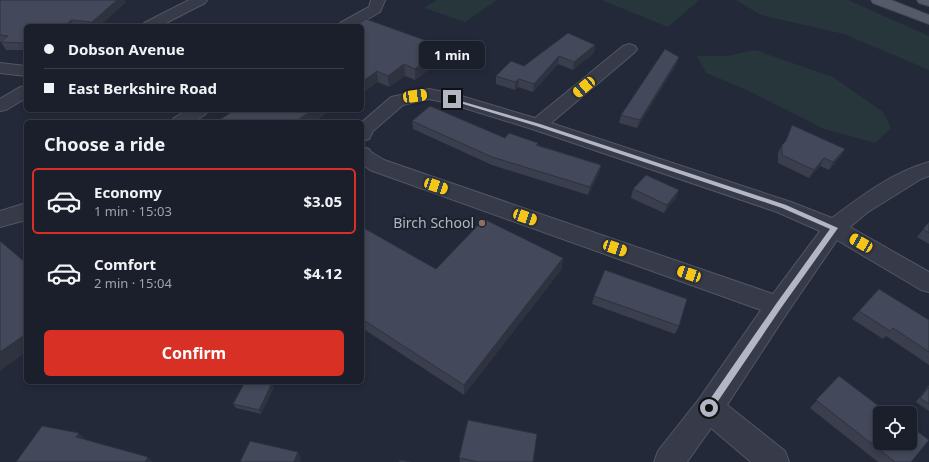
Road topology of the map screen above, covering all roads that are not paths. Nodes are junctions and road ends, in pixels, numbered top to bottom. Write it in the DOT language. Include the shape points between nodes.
graph roads {
  1 [pos="200,0"];
  2 [pos="378,0"];
  3 [pos="878,0"];
  4 [pos="924,0"];
  5 [pos="929,2"];
  6 [pos="929,20"];
  7 [pos="153,24"];
  8 [pos="349,24"];
  9 [pos="629,49"];
  10 [pos="0,68"];
  11 [pos="24,72"];
  12 [pos="24,92"];
  13 [pos="0,106"];
  14 [pos="197,112"];
  15 [pos="183,120"];
  16 [pos="538,125"];
  17 [pos="364,132"];
  18 [pos="364,157"];
  19 [pos="929,169"];
  20 [pos="24,212"];
  21 [pos="0,219"];
  22 [pos="834,228"];
  23 [pos="929,283"];
  24 [pos="778,306"];
  25 [pos="709,408"];
  26 [pos="669,462"];
  27 [pos="774,462"];
  1 -- 7 [label="street"];
  2 -- 8 [label="street" via="375,9"];
  3 -- 6 [label="main road"];
  4 -- 5 [label="main road"];
  9 -- 16 [label="street"];
  10 -- 11 [label="street"];
  12 -- 13 [label="street"];
  14 -- 15 [label="street"];
  16 -- 17 [label="street" via="429,94 397,101"];
  16 -- 22 [label="street" via="784,207"];
  18 -- 24 [label="street" via="377,165"];
  19 -- 22 [label="street" via="914,174 861,207"];
  20 -- 21 [label="street"];
  22 -- 23 [label="street"];
  22 -- 24 [label="street"];
  24 -- 25 [label="street"];
  25 -- 26 [label="street"];
  25 -- 27 [label="street"];
}
